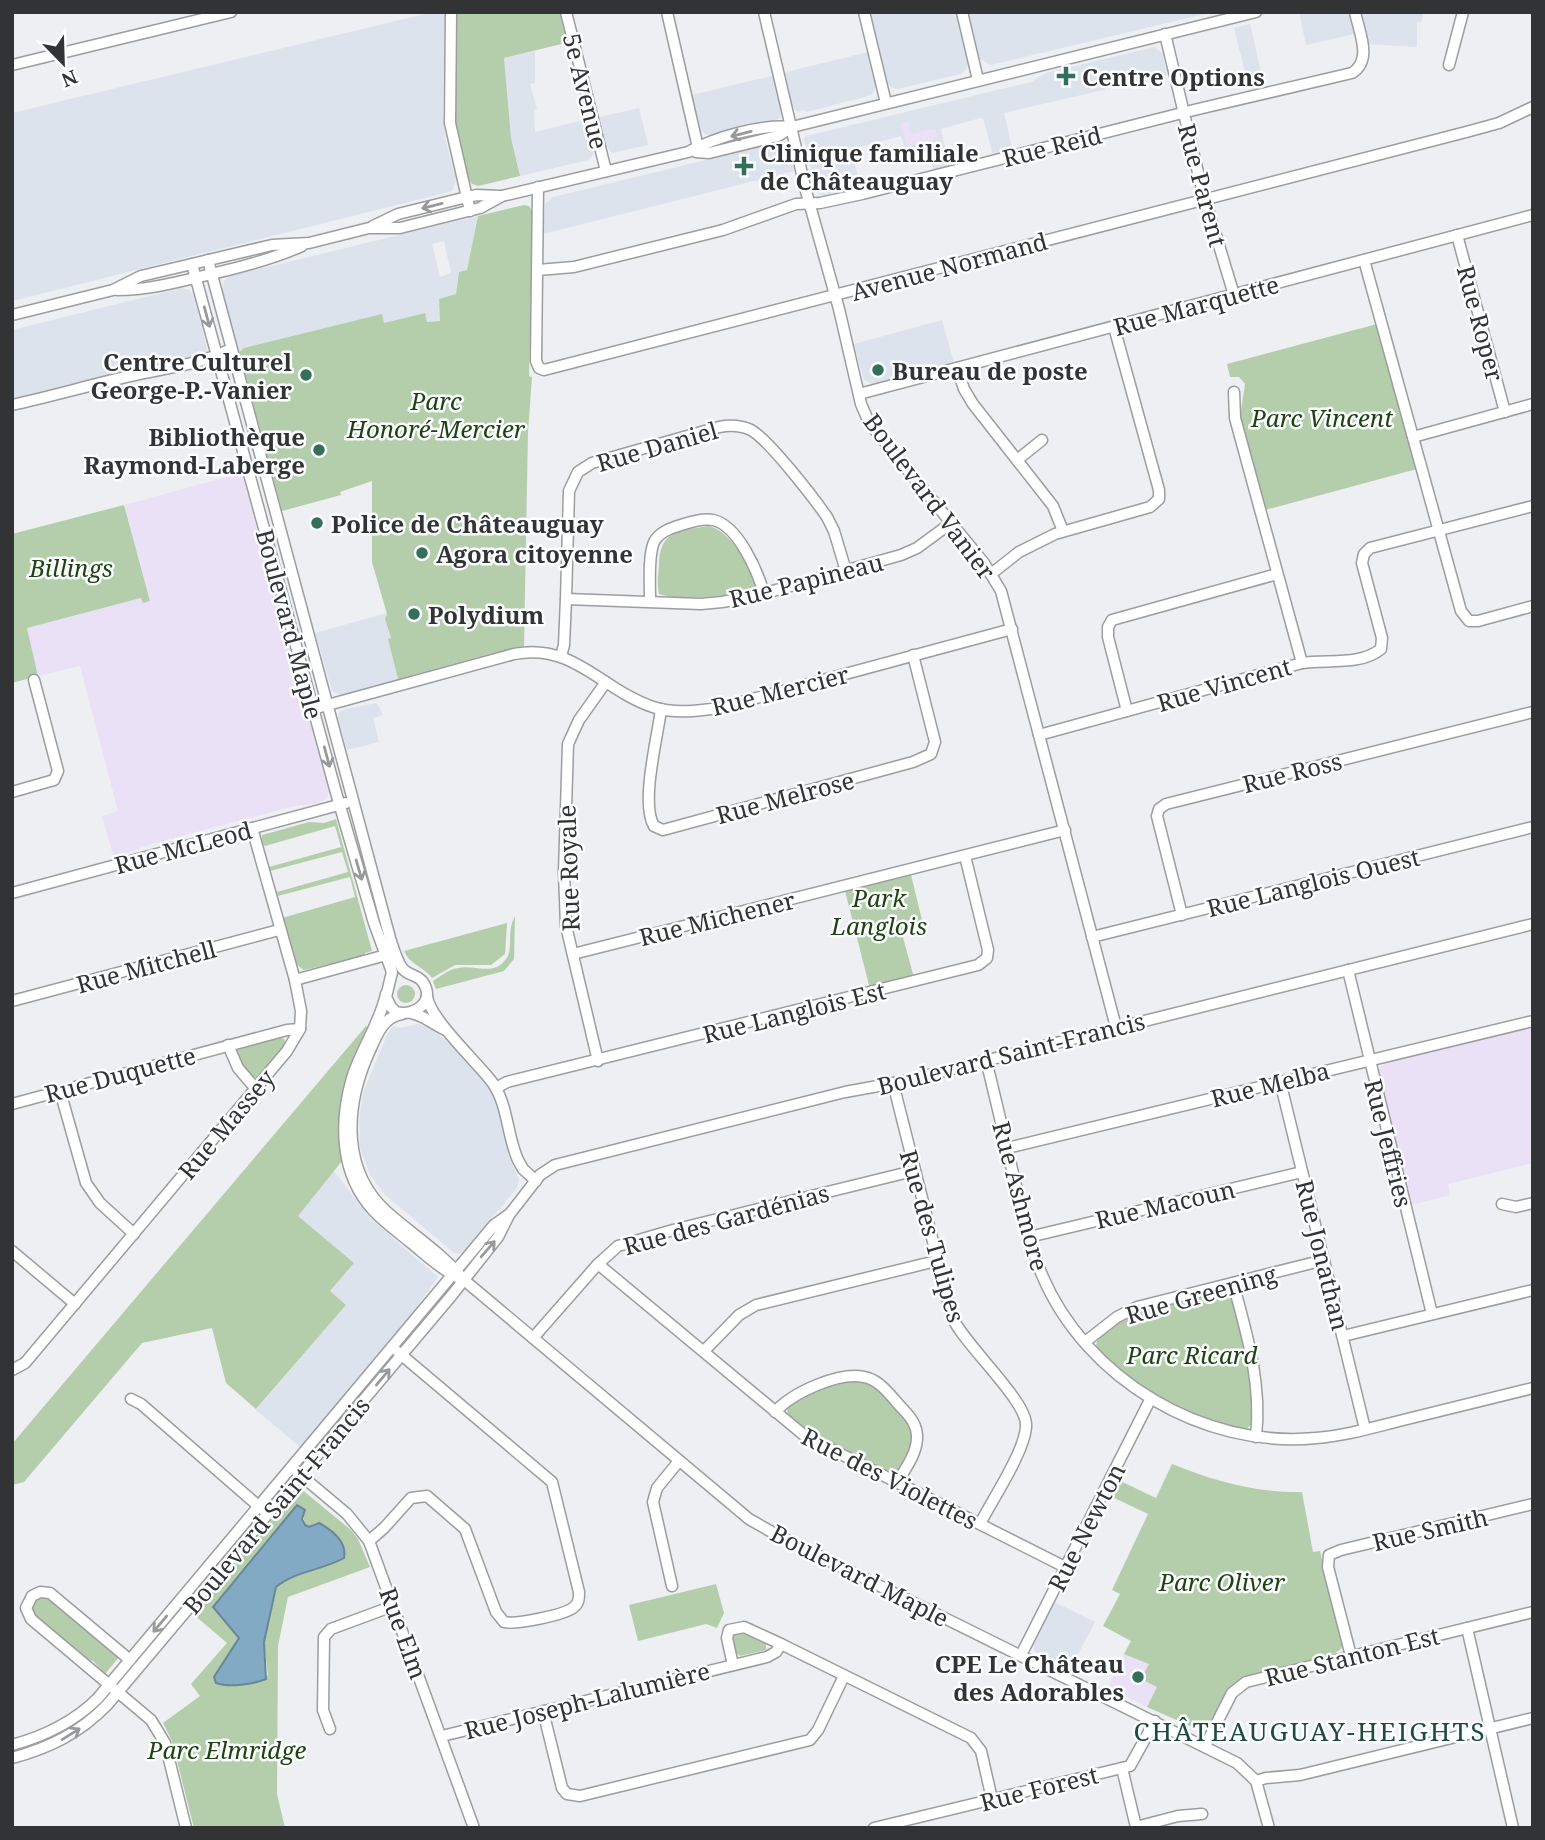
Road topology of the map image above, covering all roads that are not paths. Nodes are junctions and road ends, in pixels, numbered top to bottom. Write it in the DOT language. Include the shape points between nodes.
graph roads {
  1 [pos="231,12"];
  2 [pos="452,12"];
  3 [pos="566,12"];
  4 [pos="667,12"];
  5 [pos="764,12"];
  6 [pos="864,12"];
  7 [pos="962,12"];
  8 [pos="1256,12"];
  9 [pos="1355,12"];
  10 [pos="1463,12"];
  11 [pos="1165,34"];
  12 [pos="12,65"];
  13 [pos="1449,65"];
  14 [pos="978,79"];
  15 [pos="886,103"];
  16 [pos="1533,107"];
  17 [pos="1183,113"];
  18 [pos="792,127"];
  19 [pos="699,149"];
  20 [pos="606,170"];
  21 [pos="538,187"];
  22 [pos="502,196"];
  23 [pos="467,197"];
  24 [pos="1206,199"];
  25 [pos="810,203"];
  26 [pos="470,211"];
  27 [pos="1533,215"];
  28 [pos="369,228"];
  29 [pos="1457,235"];
  30 [pos="309,243"];
  31 [pos="208,260"];
  32 [pos="1364,260"];
  33 [pos="192,264"];
  34 [pos="538,270"];
  35 [pos="211,274"];
  36 [pos="196,278"];
  37 [pos="113,290"];
  38 [pos="835,295"];
  39 [pos="1234,295"];
  40 [pos="12,315"];
  41 [pos="1114,327"];
  42 [pos="231,349"];
  43 [pos="217,356"];
  44 [pos="957,368"];
  45 [pos="1234,392"];
  46 [pos="859,394"];
  47 [pos="244,395"];
  48 [pos="229,399"];
  49 [pos="1533,404"];
  50 [pos="12,405"];
  51 [pos="1505,412"];
  52 [pos="255,436"];
  53 [pos="1413,437"];
  54 [pos="240,440"];
  55 [pos="1042,440"];
  56 [pos="1017,460"];
  57 [pos="267,480"];
  58 [pos="252,484"];
  59 [pos="1533,506"];
  60 [pos="951,523"];
  61 [pos="1063,531"];
  62 [pos="1439,531"];
  63 [pos="286,548"];
  64 [pos="271,552"];
  65 [pos="846,571"];
  66 [pos="991,573"];
  67 [pos="1277,574"];
  68 [pos="294,577"];
  69 [pos="278,581"];
  70 [pos="764,594"];
  71 [pos="566,599"];
  72 [pos="650,601"];
  73 [pos="1533,606"];
  74 [pos="1012,629"];
  75 [pos="314,652"];
  76 [pos="913,655"];
  77 [pos="561,656"];
  78 [pos="299,657"];
  79 [pos="1302,663"];
  80 [pos="34,680"];
  81 [pos="606,682"];
  82 [pos="328,705"];
  83 [pos="313,709"];
  84 [pos="661,709"];
  85 [pos="1127,711"];
  86 [pos="1533,712"];
  87 [pos="1039,735"];
  88 [pos="12,792"];
  89 [pos="353,801"];
  90 [pos="340,805"];
  91 [pos="1533,827"];
  92 [pos="252,828"];
  93 [pos="1065,830"];
  94 [pos="965,856"];
  95 [pos="12,893"];
  96 [pos="1182,915"];
  97 [pos="1533,924"];
  98 [pos="279,930"];
  99 [pos="1093,937"];
  100 [pos="573,954"];
  101 [pos="386,955"];
  102 [pos="1348,971"];
  103 [pos="412,975"];
  104 [pos="295,980"];
  105 [pos="388,988"];
  106 [pos="426,995"];
  107 [pos="12,1001"];
  108 [pos="407,1014"];
  109 [pos="1533,1021"];
  110 [pos="1116,1027"];
  111 [pos="300,1029"];
  112 [pos="446,1030"];
  113 [pos="228,1045"];
  114 [pos="986,1060"];
  115 [pos="1369,1060"];
  116 [pos="598,1061"];
  117 [pos="1280,1082"];
  118 [pos="893,1083"];
  119 [pos="496,1088"];
  120 [pos="256,1089"];
  121 [pos="60,1091"];
  122 [pos="12,1104"];
  123 [pos="1007,1148"];
  124 [pos="914,1171"];
  125 [pos="1302,1172"];
  126 [pos="536,1181"];
  127 [pos="1533,1203"];
  128 [pos="1502,1204"];
  129 [pos="509,1215"];
  130 [pos="134,1234"];
  131 [pos="1029,1237"];
  132 [pos="12,1251"];
  133 [pos="1324,1260"];
  134 [pos="936,1261"];
  135 [pos="598,1264"];
  136 [pos="454,1272"];
  137 [pos="464,1280"];
  138 [pos="1233,1283"];
  139 [pos="1533,1290"];
  140 [pos="75,1304"];
  141 [pos="1432,1314"];
  142 [pos="1343,1336"];
  143 [pos="533,1338"];
  144 [pos="1085,1342"];
  145 [pos="393,1347"];
  146 [pos="704,1351"];
  147 [pos="402,1355"];
  148 [pos="12,1370"];
  149 [pos="1533,1388"];
  150 [pos="1151,1398"];
  151 [pos="131,1399"];
  152 [pos="775,1412"];
  153 [pos="1364,1429"];
  154 [pos="1256,1437"];
  155 [pos="679,1461"];
  156 [pos="291,1467"];
  157 [pos="300,1475"];
  158 [pos="897,1483"];
  159 [pos="1533,1504"];
  160 [pos="259,1506"];
  161 [pos="268,1513"];
  162 [pos="980,1524"];
  163 [pos="369,1541"];
  164 [pos="1065,1567"];
  165 [pos="672,1586"];
  166 [pos="393,1606"];
  167 [pos="1533,1612"];
  168 [pos="1467,1628"];
  169 [pos="781,1644"];
  170 [pos="1021,1655"];
  171 [pos="1350,1656"];
  172 [pos="130,1660"];
  173 [pos="733,1665"];
  174 [pos="844,1676"];
  175 [pos="109,1684"];
  176 [pos="118,1692"];
  177 [pos="543,1711"];
  178 [pos="1533,1718"];
  179 [pos="1155,1721"];
  180 [pos="330,1728"];
  181 [pos="1490,1729"];
  182 [pos="442,1736"];
  183 [pos="12,1745"];
  184 [pos="1205,1746"];
  185 [pos="12,1758"];
  186 [pos="1122,1768"];
  187 [pos="1256,1781"];
  188 [pos="992,1800"];
  189 [pos="1202,1814"];
  190 [pos="186,1828"];
  191 [pos="474,1828"];
  192 [pos="874,1828"];
  193 [pos="1269,1828"];
  194 [pos="1513,1828"];
  1 -- 12 [label="street"];
  2 -- 23 [label="street" via="450,123"];
  3 -- 20 [label="street, 5e Avenue"];
  4 -- 19 [label="street"];
  5 -- 18 [label="street, Boulevard Vanier"];
  6 -- 15 [label="street"];
  7 -- 14 [label="street"];
  8 -- 11 [label="street"];
  9 -- 17 [label="street, Rue Reid" via="1364,52 1361,66 1348,74"];
  10 -- 13 [label="street"];
  11 -- 14 [label="street"];
  11 -- 17 [label="street, Rue Parent"];
  14 -- 15 [label="street"];
  15 -- 18 [label="street"];
  16 -- 24 [label="street, Avenue Normand" via="1470,131"];
  17 -- 24 [label="street, Rue Parent"];
  17 -- 25 [label="street, Rue Reid"];
  18 -- 19 [label="street" via="777,136 709,153"];
  18 -- 25 [label="street, Boulevard Vanier"];
  19 -- 20 [label="street"];
  20 -- 21 [label="street"];
  21 -- 22 [label="street"];
  21 -- 34 [label="street, Avenue Normand"];
  22 -- 23 [label="street"];
  22 -- 26 [label="street"];
  23 -- 26 [label="street"];
  23 -- 28 [label="street, one-way" via="398,214"];
  24 -- 38 [label="street, Avenue Normand"];
  24 -- 39 [label="street, Rue Parent"];
  25 -- 34 [label="street, Rue Reid" via="608,259"];
  25 -- 38 [label="street, Boulevard Vanier"];
  26 -- 28 [label="street" via="400,228"];
  27 -- 29 [label="street, Rue Marquette"];
  28 -- 30 [label="street"];
  29 -- 32 [label="street, Rue Marquette"];
  29 -- 51 [label="street, Rue Roper"];
  30 -- 31 [label="street" via="272,245"];
  30 -- 35 [label="street" via="275,258"];
  31 -- 33 [label="street"];
  31 -- 35 [label="street, Boulevard Maple"];
  32 -- 39 [label="street, Rue Marquette"];
  32 -- 53 [label="street"];
  33 -- 36 [label="street, Boulevard Maple"];
  33 -- 37 [label="street" via="141,276"];
  34 -- 38 [label="street, Avenue Normand" via="536,361 544,370"];
  35 -- 36 [label="street"];
  35 -- 42 [label="street, Boulevard Maple"];
  36 -- 37 [label="street" via="144,290"];
  36 -- 43 [label="street, Boulevard Maple, one-way"];
  37 -- 40 [label="street"];
  38 -- 46 [label="street, Boulevard Vanier"];
  39 -- 41 [label="street, Rue Marquette"];
  41 -- 44 [label="street, Rue Marquette"];
  41 -- 61 [label="street" via="1159,499 1144,509"];
  42 -- 43 [label="street"];
  42 -- 47 [label="street, Boulevard Maple"];
  43 -- 48 [label="street, Boulevard Maple"];
  43 -- 50 [label="street"];
  44 -- 46 [label="street, Rue Marquette"];
  44 -- 56 [label="street" via="973,404"];
  45 -- 67 [label="street, Rue Vincent" via="1235,418"];
  46 -- 60 [label="street, Boulevard Vanier" via="875,430"];
  47 -- 48 [label="street"];
  47 -- 52 [label="street, Boulevard Maple"];
  48 -- 54 [label="street, Boulevard Maple"];
  49 -- 51 [label="street"];
  51 -- 53 [label="street"];
  52 -- 54 [label="street"];
  52 -- 57 [label="street, Boulevard Maple"];
  53 -- 62 [label="street"];
  54 -- 58 [label="street, Boulevard Maple"];
  55 -- 56 [label="street"];
  56 -- 61 [label="street" via="1053,506"];
  57 -- 58 [label="street"];
  57 -- 63 [label="street, Boulevard Maple"];
  58 -- 64 [label="street, Boulevard Maple"];
  59 -- 62 [label="street"];
  60 -- 65 [label="street, Rue Papineau" via="909,552"];
  60 -- 66 [label="street, Boulevard Vanier"];
  61 -- 66 [label="street" via="1025,549"];
  62 -- 73 [label="street" via="1465,618 1478,621"];
  62 -- 79 [label="street" via="1374,547 1364,554 1362,566 1381,649 1353,660"];
  63 -- 64 [label="street"];
  63 -- 68 [label="street, Boulevard Maple"];
  64 -- 69 [label="street, Boulevard Maple"];
  65 -- 70 [label="street, Rue Papineau"];
  65 -- 71 [label="street, Rue Daniel" via="823,511 760,436 732,425 606,458 578,472 569,491"];
  66 -- 74 [label="street, Boulevard Vanier"];
  67 -- 79 [label="street, Rue Vincent"];
  67 -- 85 [label="street" via="1112,621 1108,637"];
  68 -- 69 [label="street"];
  68 -- 75 [label="street, Boulevard Maple"];
  69 -- 78 [label="street, Boulevard Maple"];
  70 -- 72 [label="street, Rue Papineau" via="712,603"];
  70 -- 72 [label="street" via="740,542 725,526 708,520 674,527 656,539"];
  71 -- 72 [label="street, Rue Papineau"];
  71 -- 77 [label="street, Rue Daniel"];
  74 -- 76 [label="street, Rue Mercier"];
  74 -- 87 [label="street, Boulevard Vanier"];
  75 -- 78 [label="street"];
  75 -- 82 [label="street, Boulevard Maple"];
  76 -- 84 [label="street, Rue Mercier" via="728,706"];
  76 -- 84 [label="street, Rue Melrose" via="935,742 931,754 663,830 654,827 649,812 651,764"];
  77 -- 81 [label="street, Rue Mercier"];
  77 -- 82 [label="street, Rue Mercier" via="535,651 514,654"];
  78 -- 83 [label="street, Boulevard Maple"];
  79 -- 85 [label="street, Rue Vincent"];
  80 -- 88 [label="street" via="58,771 50,782"];
  81 -- 84 [label="street, Rue Mercier"];
  81 -- 100 [label="street, Rue Royale" via="579,720 567,750 564,915"];
  82 -- 83 [label="street, Rue Mercier"];
  82 -- 89 [label="street, Boulevard Maple"];
  83 -- 90 [label="street, Boulevard Maple, one-way"];
  85 -- 87 [label="street, Rue Vincent"];
  86 -- 96 [label="street, Rue Ross" via="1166,803 1158,812 1158,821"];
  87 -- 93 [label="street, Boulevard Vanier"];
  89 -- 90 [label="street, Rue McLeod"];
  89 -- 103 [label="street, Boulevard Maple" via="390,938 401,967"];
  90 -- 92 [label="street, Rue McLeod"];
  90 -- 101 [label="street, Boulevard Maple, one-way"];
  91 -- 96 [label="street, Rue Langlois Ouest"];
  92 -- 95 [label="street, Rue McLeod"];
  92 -- 98 [label="street"];
  93 -- 94 [label="street, Rue Michener"];
  93 -- 99 [label="street, Boulevard Vanier"];
  94 -- 100 [label="street, Rue Michener"];
  94 -- 116 [label="street, Rue Langlois Est" via="988,950 987,958 978,965"];
  96 -- 99 [label="street, Rue Langlois Ouest"];
  97 -- 102 [label="street, Boulevard Saint-Francis"];
  98 -- 104 [label="street"];
  98 -- 107 [label="street, Rue Mitchell"];
  99 -- 110 [label="street, Boulevard Vanier"];
  100 -- 116 [label="street, Rue Royale"];
  101 -- 104 [label="street"];
  101 -- 105 [label="street, Boulevard Maple" via="392,974"];
  102 -- 110 [label="street, Boulevard Saint-Francis"];
  102 -- 115 [label="street, Rue Jeffries"];
  103 -- 105 [label="street" via="401,975"];
  103 -- 106 [label="street" via="423,982"];
  104 -- 111 [label="street"];
  105 -- 108 [label="street" via="391,1007"];
  105 -- 136 [label="street, Boulevard Maple" via="348,1094 346,1155 371,1208 440,1267"];
  106 -- 108 [label="street" via="421,1008"];
  106 -- 112 [label="street"];
  108 -- 112 [label="street" via="420,1014"];
  108 -- 136 [label="street, Boulevard Maple" via="391,1017 383,1025 363,1068 354,1102 352,1150 362,1177 380,1204"];
  109 -- 115 [label="street, Rue Melba"];
  110 -- 114 [label="street, Boulevard Saint-Francis"];
  111 -- 113 [label="street, Rue Duquette"];
  111 -- 120 [label="street, Rue Massey"];
  112 -- 119 [label="street"];
  113 -- 120 [label="street, Rue Duquette" via="238,1068"];
  113 -- 121 [label="street, Rue Duquette"];
  114 -- 118 [label="street, Boulevard Saint-Francis"];
  114 -- 123 [label="street, Rue Ashmore"];
  115 -- 117 [label="street, Rue Melba"];
  115 -- 141 [label="street, Rue Jeffries"];
  116 -- 119 [label="street, Rue Langlois Est"];
  117 -- 123 [label="street, Rue Melba"];
  117 -- 125 [label="street, Rue Jonathan"];
  118 -- 124 [label="street, Rue des Tulipes"];
  118 -- 126 [label="street, Boulevard Saint-Francis" via="573,1159 551,1168"];
  119 -- 126 [label="street" via="519,1164"];
  120 -- 130 [label="street, Rue Massey"];
  121 -- 122 [label="street, Rue Duquette"];
  121 -- 130 [label="street" via="86,1183 100,1203"];
  123 -- 131 [label="street, Rue Ashmore"];
  124 -- 134 [label="street, Rue des Tulipes"];
  124 -- 135 [label="street, Rue des Gardénias" via="637,1240 613,1249"];
  125 -- 131 [label="street, Rue Macoun"];
  125 -- 133 [label="street, Rue Jonathan"];
  126 -- 129 [label="street, Boulevard Saint-Francis"];
  127 -- 128 [label="street"];
  129 -- 136 [label="street, Boulevard Saint-Francis"];
  137 -- 129 [label="street, Boulevard Saint-Francis, one-way"];
  130 -- 140 [label="street, Rue Massey"];
  131 -- 144 [label="street, Rue Ashmore" via="1052,1295"];
  132 -- 140 [label="street"];
  133 -- 138 [label="street, Rue Greening"];
  133 -- 142 [label="street, Rue Jonathan"];
  134 -- 146 [label="street" via="756,1305 739,1314"];
  134 -- 162 [label="street, Rue des Tulipes" via="955,1325 1026,1419 1020,1446"];
  135 -- 143 [label="street, Rue des Gardénias"];
  135 -- 146 [label="street, Rue des Violettes"];
  136 -- 137 [label="street, Boulevard Maple"];
  136 -- 145 [label="street, Boulevard Saint-Francis"];
  137 -- 143 [label="street, Boulevard Maple"];
  137 -- 147 [label="street, Boulevard Saint-Francis"];
  138 -- 144 [label="street, Rue Greening" via="1130,1310"];
  138 -- 154 [label="street" via="1257,1382"];
  139 -- 141 [label="street"];
  140 -- 148 [label="street, Rue Massey" via="25,1363"];
  141 -- 142 [label="street"];
  142 -- 153 [label="street, Rue Jonathan"];
  143 -- 155 [label="street, Boulevard Maple"];
  144 -- 150 [label="street, Rue Ashmore" via="1114,1372"];
  145 -- 147 [label="street"];
  145 -- 156 [label="street, Boulevard Saint-Francis"];
  146 -- 152 [label="street, Rue des Violettes"];
  157 -- 147 [label="street, Boulevard Saint-Francis, one-way"];
  147 -- 163 [label="street" via="552,1482 579,1600 564,1612 504,1622 496,1612 466,1529 427,1496 411,1498"];
  149 -- 153 [label="street, Rue Ashmore"];
  150 -- 154 [label="street, Rue Ashmore" via="1199,1422"];
  150 -- 164 [label="street, Rue Newton"];
  151 -- 160 [label="street"];
  152 -- 158 [label="street, Rue des Violettes" via="812,1440"];
  152 -- 158 [label="street" via="814,1386 854,1377 874,1380 916,1429 914,1452"];
  153 -- 154 [label="street, Rue Ashmore" via="1317,1438"];
  155 -- 165 [label="street" via="657,1489 653,1502"];
  155 -- 170 [label="street, Boulevard Maple" via="761,1526"];
  156 -- 157 [label="street, Rue Elm"];
  156 -- 160 [label="street, Boulevard Saint-Francis"];
  157 -- 161 [label="street, Boulevard Saint-Francis"];
  157 -- 163 [label="street, Rue Elm" via="347,1514"];
  158 -- 162 [label="street, Rue des Violettes"];
  159 -- 171 [label="street, Rue Smith" via="1329,1555"];
  160 -- 161 [label="street"];
  160 -- 172 [label="street, Boulevard Saint-Francis, one-way"];
  161 -- 176 [label="street, Boulevard Saint-Francis"];
  162 -- 164 [label="street, Rue des Violettes"];
  163 -- 166 [label="street, Rue Elm"];
  164 -- 170 [label="street, Rue Newton"];
  166 -- 180 [label="street" via="331,1629 324,1637 323,1710"];
  166 -- 182 [label="street, Rue Elm"];
  167 -- 168 [label="street, Rue Stanton Est"];
  168 -- 171 [label="street, Rue Stanton Est"];
  168 -- 181 [label="street"];
  169 -- 173 [label="street, Rue Joseph-Lalumière" via="772,1655"];
  169 -- 173 [label="street, Rue Joseph-Lalumière" via="744,1627 729,1630 726,1635"];
  169 -- 174 [label="street, Rue Joseph-Lalumière"];
  170 -- 179 [label="street, Boulevard Maple"];
  171 -- 184 [label="street, Rue Stanton Est" via="1239,1686"];
  172 -- 175 [label="street, Boulevard Saint-Francis"];
  172 -- 175 [label="street" via="51,1593 32,1596 26,1606 31,1619"];
  173 -- 177 [label="street, Rue Joseph-Lalumière"];
  174 -- 177 [label="street" via="810,1740 580,1796 562,1788"];
  174 -- 188 [label="street, Rue Joseph-Lalumière" via="975,1742"];
  175 -- 176 [label="street"];
  175 -- 183 [label="street, Boulevard Saint-Francis" via="67,1723"];
  185 -- 176 [label="street, Boulevard Saint-Francis, one-way" via="74,1733"];
  176 -- 190 [label="street" via="160,1731"];
  177 -- 182 [label="street, Rue Joseph-Lalumière"];
  178 -- 181 [label="street"];
  179 -- 184 [label="street, Boulevard Maple"];
  179 -- 186 [label="street, Rue Forest" via="1134,1763"];
  181 -- 187 [label="street" via="1300,1775"];
  181 -- 194 [label="street"];
  182 -- 191 [label="street, Rue Elm"];
  184 -- 187 [label="street, Boulevard Maple" via="1237,1763"];
  186 -- 188 [label="street, Rue Forest"];
  186 -- 189 [label="street, Rue Forest" via="1136,1827"];
  187 -- 193 [label="street"];
  188 -- 192 [label="street, Rue Forest"];
}
